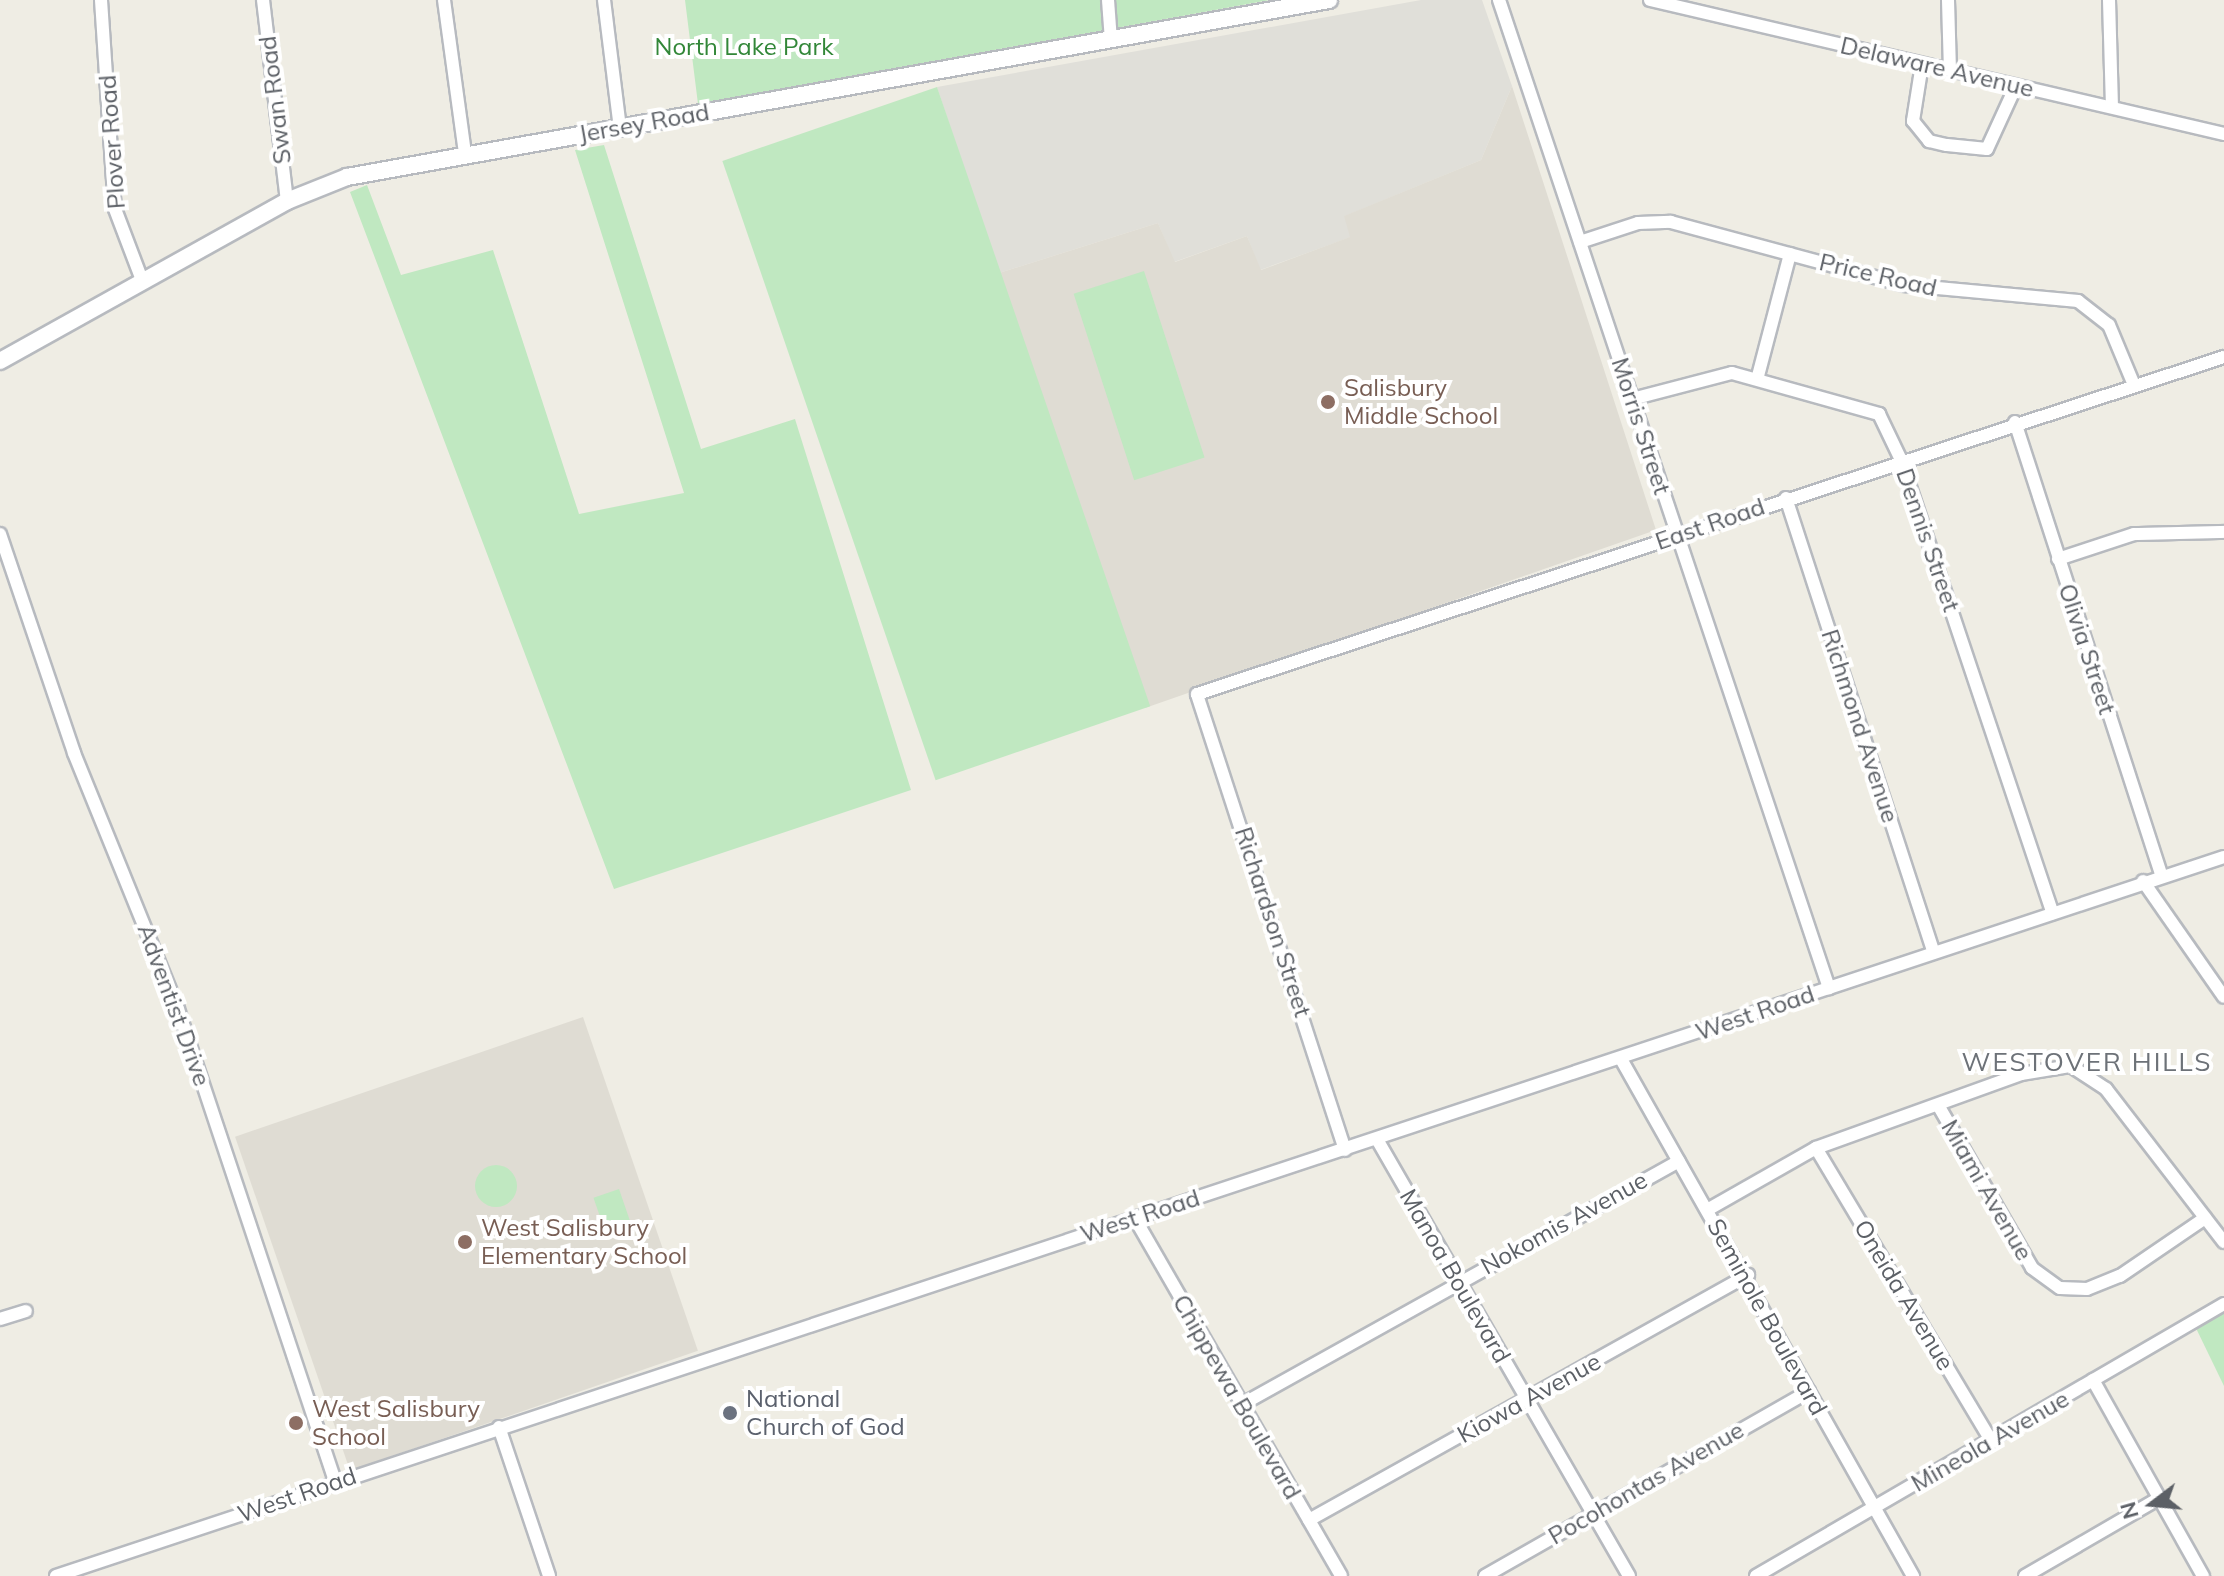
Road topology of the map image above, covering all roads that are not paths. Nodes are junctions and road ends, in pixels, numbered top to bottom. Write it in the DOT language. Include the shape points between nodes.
graph roads {
  1 [pos="101,0"];
  2 [pos="263,0"];
  3 [pos="444,0"];
  4 [pos="604,0"];
  5 [pos="1108,0"];
  6 [pos="1329,0"];
  7 [pos="1499,0"];
  8 [pos="1650,0"];
  9 [pos="1948,0"];
  10 [pos="2109,0"];
  11 [pos="1111,41"];
  12 [pos="1922,64"];
  13 [pos="1950,70"];
  14 [pos="2016,86"];
  15 [pos="2112,106"];
  16 [pos="620,129"];
  17 [pos="2224,134"];
  18 [pos="465,153"];
  19 [pos="287,201"];
  20 [pos="1580,242"];
  21 [pos="1790,254"];
  22 [pos="142,280"];
  23 [pos="2224,357"];
  24 [pos="0,361"];
  25 [pos="1758,376"];
  26 [pos="2134,385"];
  27 [pos="1632,399"];
  28 [pos="2015,422"];
  29 [pos="1901,460"];
  30 [pos="1786,498"];
  31 [pos="2224,532"];
  32 [pos="0,534"];
  33 [pos="1678,536"];
  34 [pos="2058,559"];
  35 [pos="1197,694"];
  36 [pos="2224,857"];
  37 [pos="2161,875"];
  38 [pos="2143,881"];
  39 [pos="2053,913"];
  40 [pos="1934,953"];
  41 [pos="1829,988"];
  42 [pos="2224,997"];
  43 [pos="1621,1059"];
  44 [pos="1938,1105"];
  45 [pos="1378,1141"];
  46 [pos="1816,1148"];
  47 [pos="1345,1150"];
  48 [pos="1679,1161"];
  49 [pos="1707,1210"];
  50 [pos="1134,1217"];
  51 [pos="2205,1218"];
  52 [pos="2224,1242"];
  53 [pos="1748,1275"];
  54 [pos="1458,1282"];
  55 [pos="2224,1304"];
  56 [pos="26,1311"];
  57 [pos="0,1319"];
  58 [pos="2093,1380"];
  59 [pos="1809,1391"];
  60 [pos="1527,1400"];
  61 [pos="1241,1405"];
  62 [pos="499,1427"];
  63 [pos="1992,1442"];
  64 [pos="335,1481"];
  65 [pos="2158,1499"];
  66 [pos="1874,1507"];
  67 [pos="1593,1513"];
  68 [pos="1309,1520"];
  69 [pos="56,1576"];
  70 [pos="549,1576"];
  71 [pos="1341,1576"];
  72 [pos="1485,1576"];
  73 [pos="1629,1576"];
  74 [pos="1756,1576"];
  75 [pos="1913,1576"];
  76 [pos="2025,1576"];
  77 [pos="2203,1576"];
  1 -- 22 [label="street, Plover Road" via="115,209"];
  2 -- 19 [label="street, Swan Road"];
  3 -- 18 [label="street"];
  4 -- 16 [label="street"];
  5 -- 11 [label="street"];
  6 -- 11 [label="street, Jersey Road"];
  7 -- 20 [label="street, Morris Street"];
  8 -- 12 [label="street, Delaware Avenue"];
  9 -- 13 [label="street"];
  10 -- 15 [label="street"];
  11 -- 16 [label="street, Jersey Road"];
  12 -- 13 [label="street, Delaware Avenue"];
  12 -- 14 [label="street" via="1913,121 1929,141 1987,149"];
  13 -- 14 [label="street, Delaware Avenue"];
  14 -- 15 [label="street, Delaware Avenue"];
  15 -- 17 [label="street, Delaware Avenue"];
  16 -- 18 [label="street, Jersey Road"];
  18 -- 19 [label="street, Jersey Road" via="347,177"];
  19 -- 22 [label="street, Jersey Road"];
  20 -- 21 [label="street, Price Road" via="1656,221"];
  20 -- 27 [label="street, Morris Street"];
  21 -- 25 [label="street"];
  21 -- 26 [label="street, Price Road" via="1923,288 2078,301 2109,325"];
  22 -- 24 [label="street, Jersey Road"];
  23 -- 26 [label="street, East Road"];
  25 -- 27 [label="street, Dennis Street" via="1715,374"];
  25 -- 29 [label="street, Dennis Street" via="1879,414"];
  26 -- 28 [label="street, East Road"];
  27 -- 33 [label="street, Morris Street"];
  28 -- 29 [label="street, East Road"];
  28 -- 34 [label="street, Olivia Street"];
  29 -- 30 [label="street, East Road"];
  29 -- 39 [label="street, Dennis Street"];
  30 -- 33 [label="street, East Road"];
  30 -- 40 [label="street, Richmond Avenue"];
  31 -- 34 [label="street" via="2134,534"];
  32 -- 64 [label="street, Adventist Drive" via="74,753 183,1024"];
  33 -- 35 [label="street, East Road"];
  33 -- 41 [label="street, Morris Street"];
  34 -- 37 [label="street, Olivia Street"];
  35 -- 47 [label="street, Richardson Street"];
  36 -- 37 [label="street, West Road"];
  37 -- 38 [label="street, West Road"];
  38 -- 39 [label="street, West Road"];
  38 -- 42 [label="street"];
  39 -- 40 [label="street, West Road"];
  40 -- 41 [label="street, West Road"];
  41 -- 43 [label="street, West Road"];
  43 -- 45 [label="street, West Road"];
  43 -- 48 [label="street, Seminole Boulevard"];
  44 -- 46 [label="street"];
  44 -- 51 [label="street" via="2021,1074 2071,1066 2106,1089"];
  44 -- 51 [label="street, Miami Avenue" via="2032,1268 2060,1288 2087,1289 2120,1276"];
  45 -- 47 [label="street, West Road"];
  45 -- 54 [label="street, Manoa Boulevard"];
  46 -- 49 [label="street"];
  46 -- 63 [label="street, Oneida Avenue"];
  47 -- 50 [label="street, West Road"];
  48 -- 49 [label="street, Seminole Boulevard"];
  48 -- 54 [label="street, Nokomis Avenue"];
  49 -- 53 [label="street, Seminole Boulevard"];
  50 -- 61 [label="street, Chippewa Boulevard"];
  50 -- 62 [label="street, West Road"];
  51 -- 52 [label="street"];
  53 -- 59 [label="street, Seminole Boulevard"];
  53 -- 60 [label="street, Kiowa Avenue"];
  54 -- 60 [label="street, Manoa Boulevard"];
  54 -- 61 [label="street, Nokomis Avenue"];
  55 -- 58 [label="street, Mineola Avenue"];
  56 -- 57 [label="street"];
  58 -- 63 [label="street, Mineola Avenue"];
  58 -- 65 [label="street"];
  59 -- 66 [label="street, Seminole Boulevard"];
  59 -- 67 [label="street, Pocohontas Avenue"];
  60 -- 67 [label="street, Manoa Boulevard"];
  60 -- 68 [label="street, Kiowa Avenue"];
  61 -- 68 [label="street, Chippewa Boulevard"];
  62 -- 64 [label="street, West Road"];
  62 -- 70 [label="street"];
  63 -- 66 [label="street, Mineola Avenue"];
  64 -- 69 [label="street, West Road"];
  65 -- 76 [label="street"];
  65 -- 77 [label="street"];
  66 -- 74 [label="street, Mineola Avenue"];
  66 -- 75 [label="street, Seminole Boulevard"];
  67 -- 72 [label="street, Pocohontas Avenue"];
  67 -- 73 [label="street, Manoa Boulevard"];
  68 -- 71 [label="street, Chippewa Boulevard"];
}
